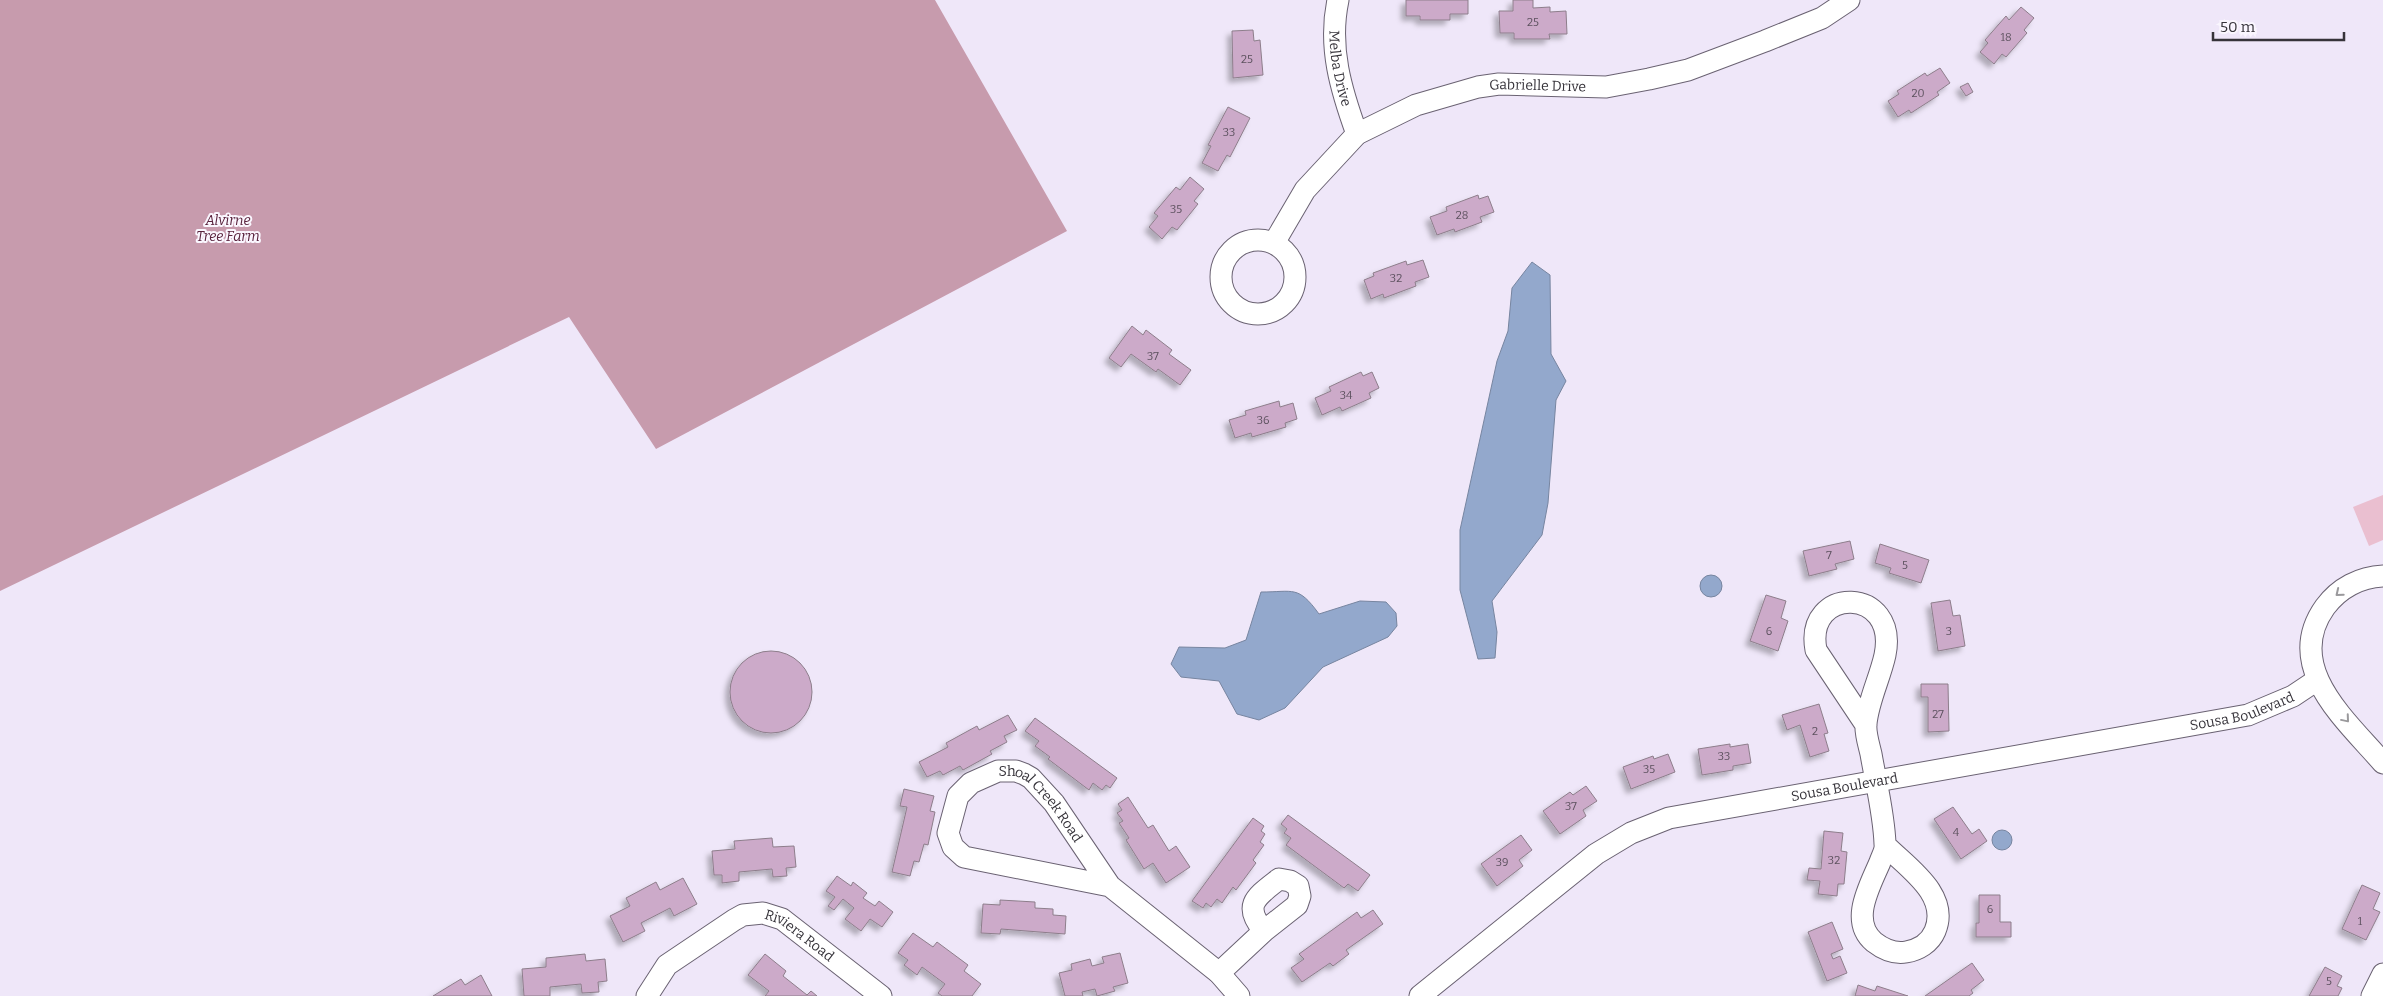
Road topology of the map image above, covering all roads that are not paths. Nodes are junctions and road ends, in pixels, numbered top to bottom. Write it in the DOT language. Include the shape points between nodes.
graph roads {
  1 [pos="1338,0"];
  2 [pos="1849,0"];
  3 [pos="1357,134"];
  4 [pos="1274,243"];
  5 [pos="2383,576"];
  6 [pos="2317,680"];
  7 [pos="1866,725"];
  8 [pos="2383,764"];
  9 [pos="1876,782"];
  10 [pos="1886,846"];
  11 [pos="1110,886"];
  12 [pos="1264,931"];
  13 [pos="1219,973"];
  14 [pos="2383,974"];
  15 [pos="647,996"];
  16 [pos="881,996"];
  17 [pos="1239,996"];
  18 [pos="1420,996"];
  19 [pos="2372,996"];
  1 -- 3 [label="street, Melba Drive" via="1335,57 1343,96"];
  2 -- 3 [label="street, Gabrielle Drive" via="1822,18 1688,70 1606,87 1499,84 1478,87 1416,105"];
  3 -- 4 [label="street, Gabrielle Drive" via="1305,190"];
  5 -- 6 [label="street, one-way" via="2352,584 2339,592 2323,610 2313,632 2311,647"];
  6 -- 8 [label="street, one-way" via="2325,695"];
  6 -- 9 [label="street, Sousa Boulevard" via="2293,696 2248,715"];
  7 -- 7 [label="street" via="1885,656 1887,632 1879,616 1866,605 1843,602 1822,615 1816,626 1816,650"];
  7 -- 9 [label="street"];
  9 -- 10 [label="street"];
  9 -- 18 [label="street, Sousa Boulevard" via="1669,818 1631,833 1596,854"];
  10 -- 10 [label="street" via="1928,888 1936,898 1939,910 1938,922 1930,939 1916,950 1904,953 1880,947 1865,929 1862,916 1864,902"];
  11 -- 11 [label="street, Shoal Creek Road" via="964,857 953,847 948,833 958,796 971,783 998,771 1016,771 1031,778 1054,803"];
  11 -- 13 [label="street, Shoal Creek Road"];
  12 -- 13 [label="street"];
  13 -- 17 [label="street, Shoal Creek Road"];
  14 -- 19 [label="street"];
  15 -- 16 [label="street, Riviera Road" via="659,976 677,957 743,915 763,913 773,914 790,924"];
}
